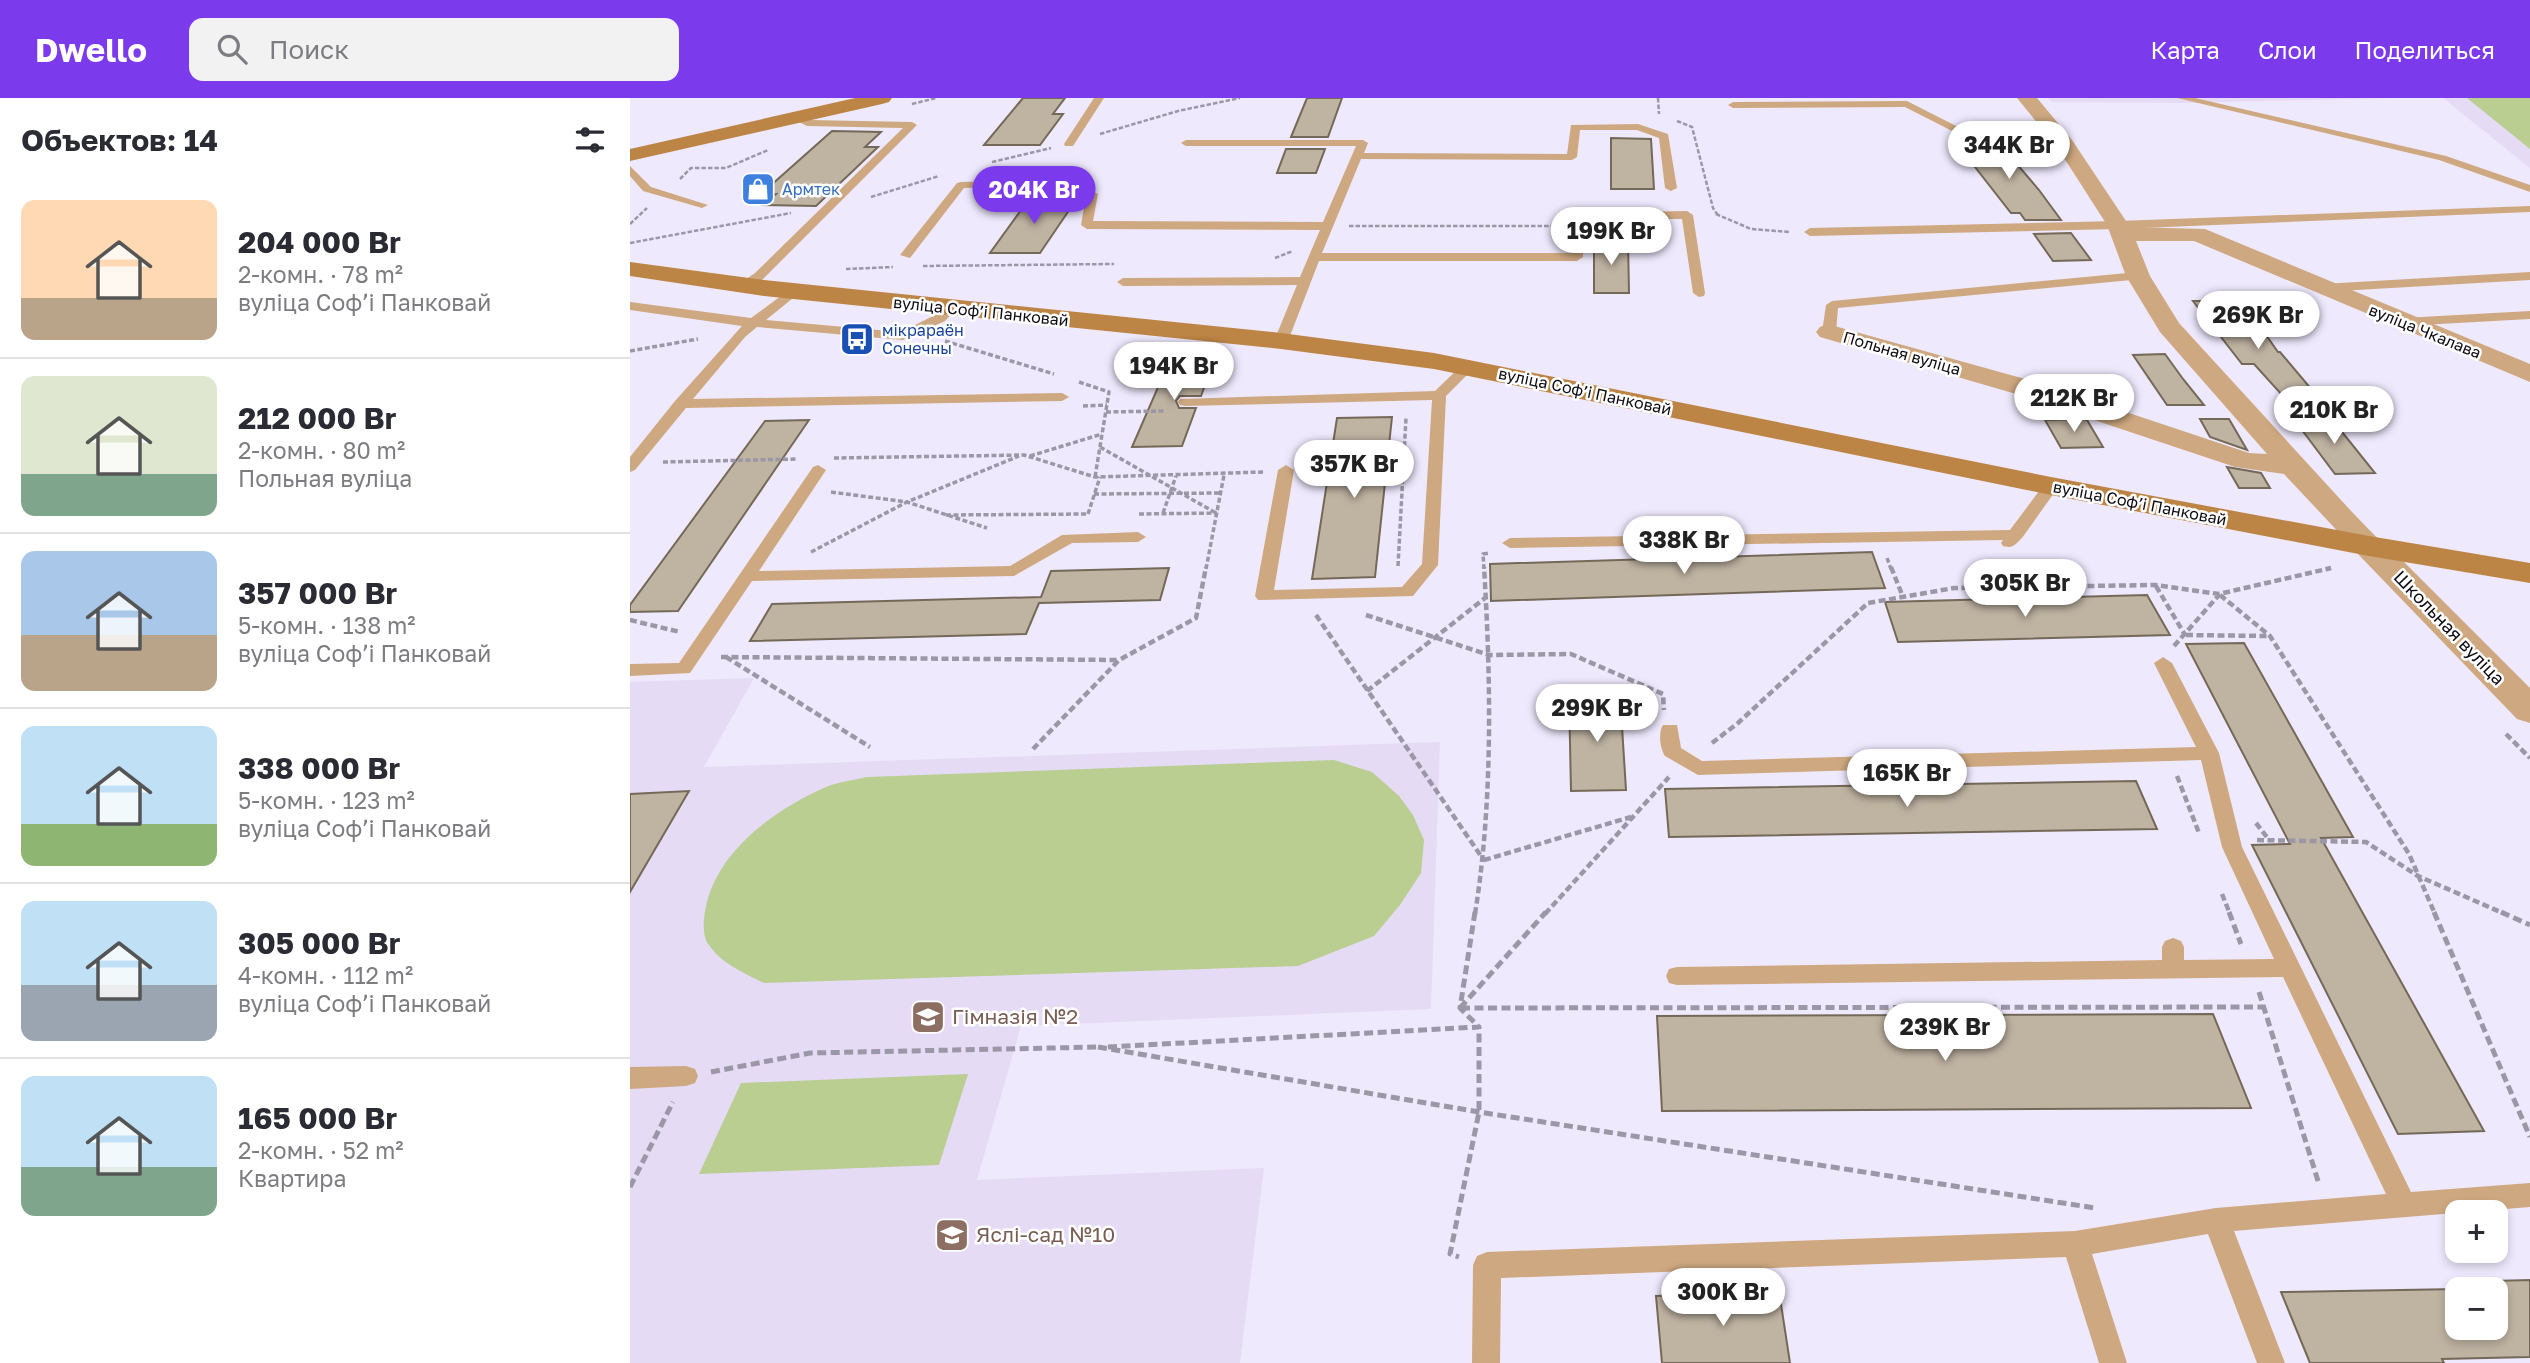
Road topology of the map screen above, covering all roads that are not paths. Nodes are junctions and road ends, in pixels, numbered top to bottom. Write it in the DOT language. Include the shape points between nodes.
graph roads {
  1 [pos="882,98"];
  2 [pos="1099,98"];
  3 [pos="2027,98"];
  4 [pos="2182,98"];
  5 [pos="1733,105"];
  6 [pos="797,117"];
  7 [pos="2060,138"];
  8 [pos="1186,143"];
  9 [pos="1069,144"];
  10 [pos="630,155"];
  11 [pos="1359,156"];
  12 [pos="630,169"];
  13 [pos="1671,188"];
  14 [pos="2530,189"];
  15 [pos="702,205"];
  16 [pos="2530,209"];
  17 [pos="1327,226"];
  18 [pos="2120,230"];
  19 [pos="1810,232"];
  20 [pos="906,256"];
  21 [pos="1315,257"];
  22 [pos="630,269"];
  23 [pos="2138,276"];
  24 [pos="2530,276"];
  25 [pos="1305,281"];
  26 [pos="1123,282"];
  27 [pos="746,285"];
  28 [pos="2322,288"];
  29 [pos="793,291"];
  30 [pos="1699,293"];
  31 [pos="630,306"];
  32 [pos="950,307"];
  33 [pos="2530,315"];
  34 [pos="2403,322"];
  35 [pos="752,323"];
  36 [pos="1829,332"];
  37 [pos="1281,341"];
  38 [pos="1468,367"];
  39 [pos="2530,374"];
  40 [pos="1438,395"];
  41 [pos="1062,397"];
  42 [pos="1185,402"];
  43 [pos="680,404"];
  44 [pos="2296,466"];
  45 [pos="630,467"];
  46 [pos="1293,469"];
  47 [pos="818,470"];
  48 [pos="2051,486"];
  49 [pos="1138,537"];
  50 [pos="1510,543"];
  51 [pos="2369,546"];
  52 [pos="2530,573"];
  53 [pos="755,575"];
  54 [pos="2167,656"];
  55 [pos="630,670"];
  56 [pos="2530,710"];
  57 [pos="1670,730"];
  58 [pos="2209,753"];
  59 [pos="2290,968"];
  60 [pos="1677,976"];
  61 [pos="686,1076"];
  62 [pos="630,1077"];
  63 [pos="2530,1195"];
  64 [pos="2403,1203"];
  65 [pos="2216,1220"];
  66 [pos="2075,1244"];
  67 [pos="1486,1363"];
  68 [pos="2113,1363"];
  69 [pos="2272,1363"];
  1 -- 6 [label="main road"];
  2 -- 9 [label="lane"];
  3 -- 7 [label="street"];
  4 -- 14 [label="lane" via="2442,158"];
  5 -- 7 [label="lane" via="1907,104 1960,132"];
  6 -- 10 [label="main road"];
  6 -- 27 [label="lane" via="807,123 912,125"];
  7 -- 18 [label="street"];
  8 -- 11 [label="lane" via="1363,143"];
  11 -- 13 [label="lane" via="1572,157 1575,127 1638,127 1664,136"];
  11 -- 17 [label="lane"];
  12 -- 15 [label="lane" via="647,189"];
  16 -- 18 [label="lane"];
  17 -- 20 [label="lane" via="1087,225 1092,194 1065,182 961,185"];
  17 -- 21 [label="lane"];
  18 -- 19 [label="lane"];
  18 -- 23 [label="street"];
  18 -- 28 [label="street, вуліца Чкалава" via="2197,234"];
  21 -- 25 [label="lane"];
  21 -- 30 [label="lane" via="1577,257 1577,215 1687,215"];
  22 -- 27 [label="main road, вуліца Софʼі Панковай"];
  23 -- 36 [label="lane" via="1832,305"];
  23 -- 44 [label="street" via="2169,327"];
  24 -- 28 [label="lane"];
  25 -- 26 [label="lane"];
  25 -- 37 [label="lane"];
  27 -- 29 [label="main road, вуліца Софʼі Панковай"];
  28 -- 34 [label="street, вуліца Чкалава"];
  29 -- 32 [label="main road, вуліца Софʼі Панковай"];
  29 -- 35 [label="lane"];
  31 -- 35 [label="lane"];
  32 -- 35 [label="lane" via="940,318 903,336"];
  32 -- 37 [label="main road, вуліца Софʼі Панковай"];
  33 -- 34 [label="lane"];
  34 -- 39 [label="street, вуліца Чкалава"];
  35 -- 43 [label="lane"];
  36 -- 44 [label="street, Польная вуліца" via="2026,388 2245,461"];
  37 -- 38 [label="main road, вуліца Софʼі Панковай"];
  38 -- 40 [label="lane"];
  38 -- 48 [label="main road, вуліца Софʼі Панковай"];
  40 -- 42 [label="lane"];
  40 -- 46 [label="lane" via="1430,565 1407,592 1264,596"];
  41 -- 43 [label="lane"];
  43 -- 45 [label="lane"];
  44 -- 51 [label="street"];
  47 -- 53 [label="lane"];
  48 -- 50 [label="lane" via="2011,541"];
  48 -- 51 [label="main road, вуліца Софʼі Панковай"];
  49 -- 53 [label="lane" via="1068,538 1013,571"];
  51 -- 52 [label="main road, вуліца Софʼі Панковай"];
  51 -- 56 [label="street, Школьная вуліца"];
  53 -- 55 [label="lane" via="684,669"];
  54 -- 58 [label="lane"];
  57 -- 58 [label="lane" via="1672,751 1698,768 1802,757"];
  58 -- 59 [label="lane" via="2232,847"];
  59 -- 60 [label="lane" via="2173,958"];
  59 -- 64 [label="lane"];
  61 -- 62 [label="lane"];
  63 -- 64 [label="lane"];
  64 -- 65 [label="lane"];
  65 -- 66 [label="lane"];
  65 -- 69 [label="lane"];
  66 -- 67 [label="lane" via="1487,1265"];
  66 -- 68 [label="lane"];
}
